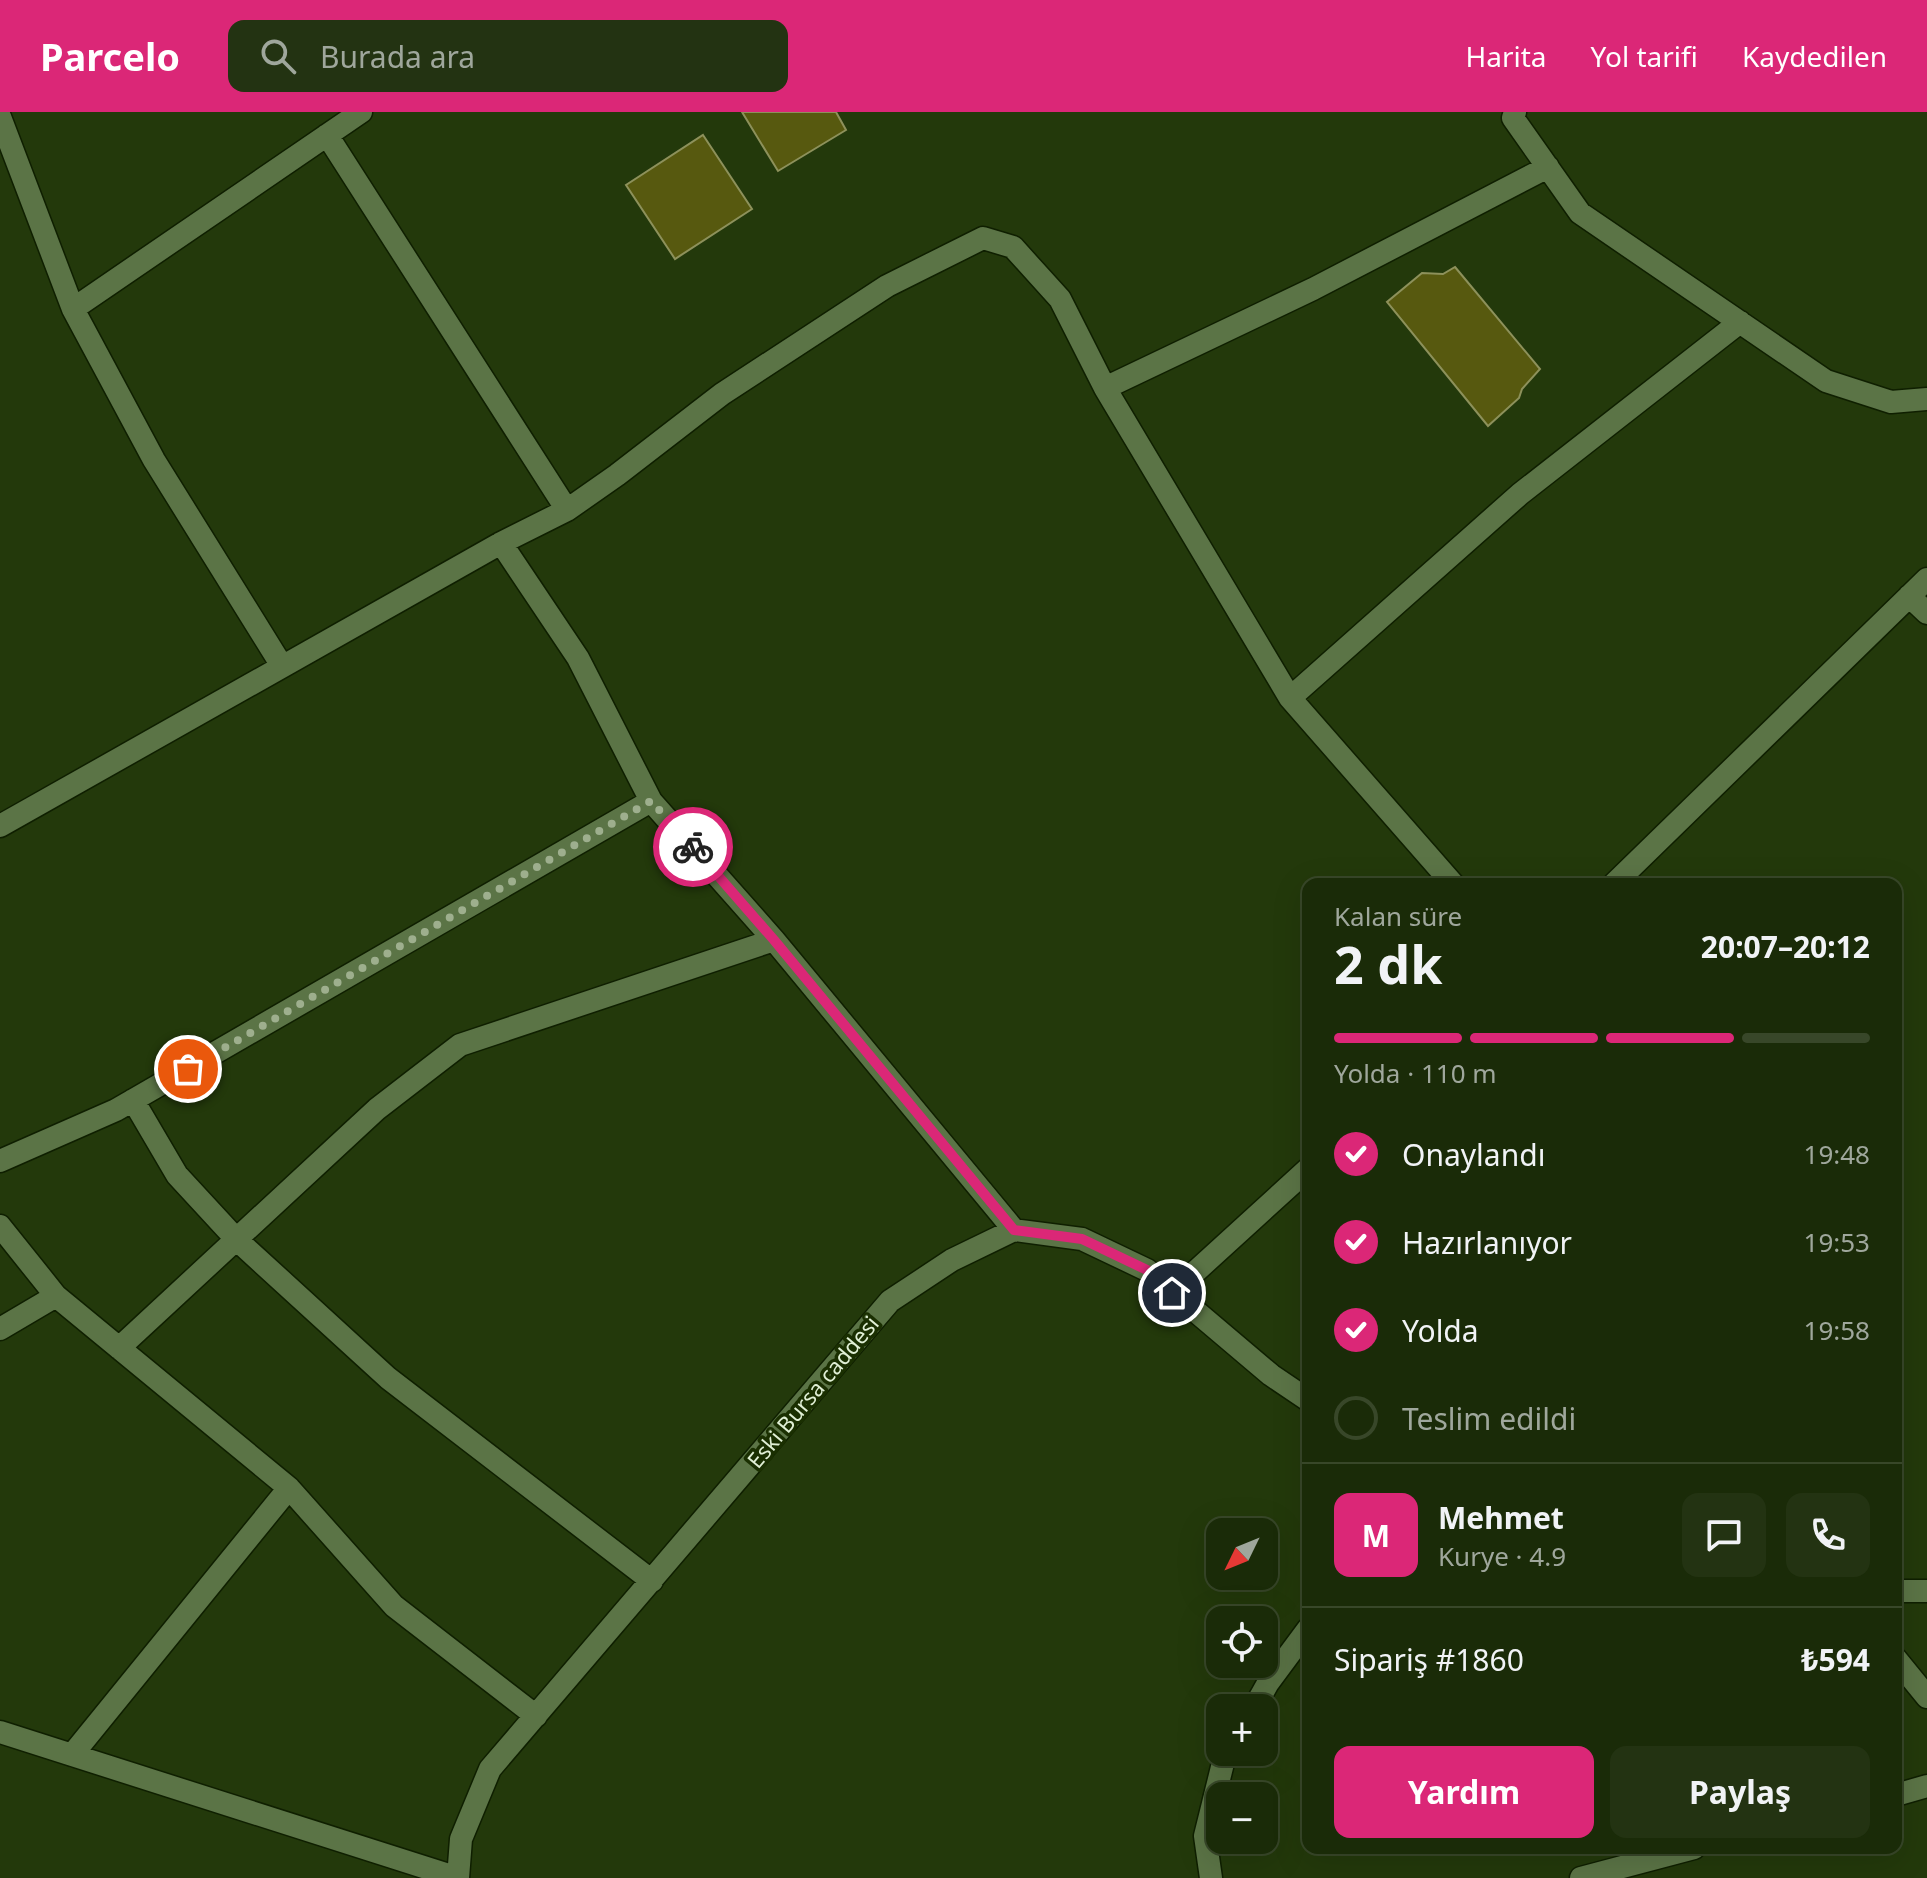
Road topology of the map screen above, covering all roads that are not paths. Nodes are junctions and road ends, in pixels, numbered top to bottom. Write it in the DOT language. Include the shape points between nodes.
graph roads {
  1 [pos="361,112"];
  2 [pos="1515,112"];
  3 [pos="0,117"];
  4 [pos="327,135"];
  5 [pos="1548,167"];
  6 [pos="0,177"];
  7 [pos="26,184"];
  8 [pos="73,309"];
  9 [pos="1740,322"];
  10 [pos="1105,388"];
  11 [pos="1927,399"];
  12 [pos="567,510"];
  13 [pos="501,543"];
  14 [pos="1927,579"];
  15 [pos="1909,596"];
  16 [pos="1927,613"];
  17 [pos="282,666"];
  18 [pos="1290,698"];
  19 [pos="651,801"];
  20 [pos="0,826"];
  21 [pos="1448,878"];
  22 [pos="1620,878"];
  23 [pos="774,940"];
  24 [pos="133,1100"];
  25 [pos="0,1161"];
  26 [pos="1302,1174"];
  27 [pos="0,1226"];
  28 [pos="1014,1230"];
  29 [pos="237,1240"];
  30 [pos="1172,1293"];
  31 [pos="56,1296"];
  32 [pos="0,1329"];
  33 [pos="119,1348"];
  34 [pos="1302,1396"];
  35 [pos="289,1488"];
  36 [pos="652,1581"];
  37 [pos="1902,1591"];
  38 [pos="1927,1591"];
  39 [pos="1302,1637"];
  40 [pos="1902,1666"];
  41 [pos="1262,1694"];
  42 [pos="1927,1697"];
  43 [pos="536,1716"];
  44 [pos="0,1732"];
  45 [pos="72,1755"];
  46 [pos="1222,1766"];
  47 [pos="1927,1786"];
  48 [pos="1902,1793"];
  49 [pos="1671,1854"];
  50 [pos="458,1878"];
  51 [pos="1211,1878"];
  52 [pos="1581,1878"];
  1 -- 4 [label="street"];
  2 -- 5 [label="street" via="1513,118"];
  3 -- 7 [label="street"];
  4 -- 8 [label="street"];
  4 -- 12 [label="street"];
  5 -- 9 [label="street" via="1580,213"];
  5 -- 10 [label="street" via="1313,289"];
  6 -- 7 [label="street"];
  7 -- 8 [label="street"];
  8 -- 17 [label="street" via="154,460"];
  9 -- 11 [label="street" via="1826,381 1891,402"];
  9 -- 18 [label="street" via="1520,494"];
  10 -- 12 [label="street" via="1060,299 1013,247 983,238 887,286 722,394"];
  10 -- 18 [label="street"];
  12 -- 13 [label="street"];
  13 -- 17 [label="street"];
  13 -- 19 [label="street" via="578,658"];
  14 -- 15 [label="street"];
  15 -- 16 [label="street"];
  15 -- 22 [label="street"];
  17 -- 20 [label="street"];
  18 -- 21 [label="street"];
  19 -- 23 [label="street"];
  19 -- 24 [label="street"];
  23 -- 28 [label="street"];
  23 -- 29 [label="street" via="460,1045 377,1109"];
  24 -- 25 [label="street"];
  24 -- 29 [label="street" via="177,1175"];
  26 -- 30 [label="street"];
  27 -- 31 [label="street"];
  28 -- 30 [label="street" via="1082,1239 1147,1270"];
  28 -- 36 [label="street, Eski Bursa caddesi" via="952,1260 890,1301"];
  29 -- 33 [label="street"];
  29 -- 36 [label="street" via="388,1378"];
  30 -- 34 [label="street"];
  31 -- 32 [label="street"];
  31 -- 33 [label="street"];
  33 -- 35 [label="street"];
  35 -- 43 [label="street" via="394,1606"];
  35 -- 45 [label="street"];
  36 -- 43 [label="street, Eski Bursa caddesi"];
  37 -- 38 [label="street"];
  39 -- 41 [label="street"];
  40 -- 42 [label="street"];
  43 -- 50 [label="street, Eski Bursa caddesi" via="490,1769 461,1839"];
  44 -- 45 [label="street"];
  45 -- 50 [label="street"];
  46 -- 51 [label="street" via="1205,1836"];
  47 -- 48 [label="street"];
  49 -- 52 [label="street"];
}
